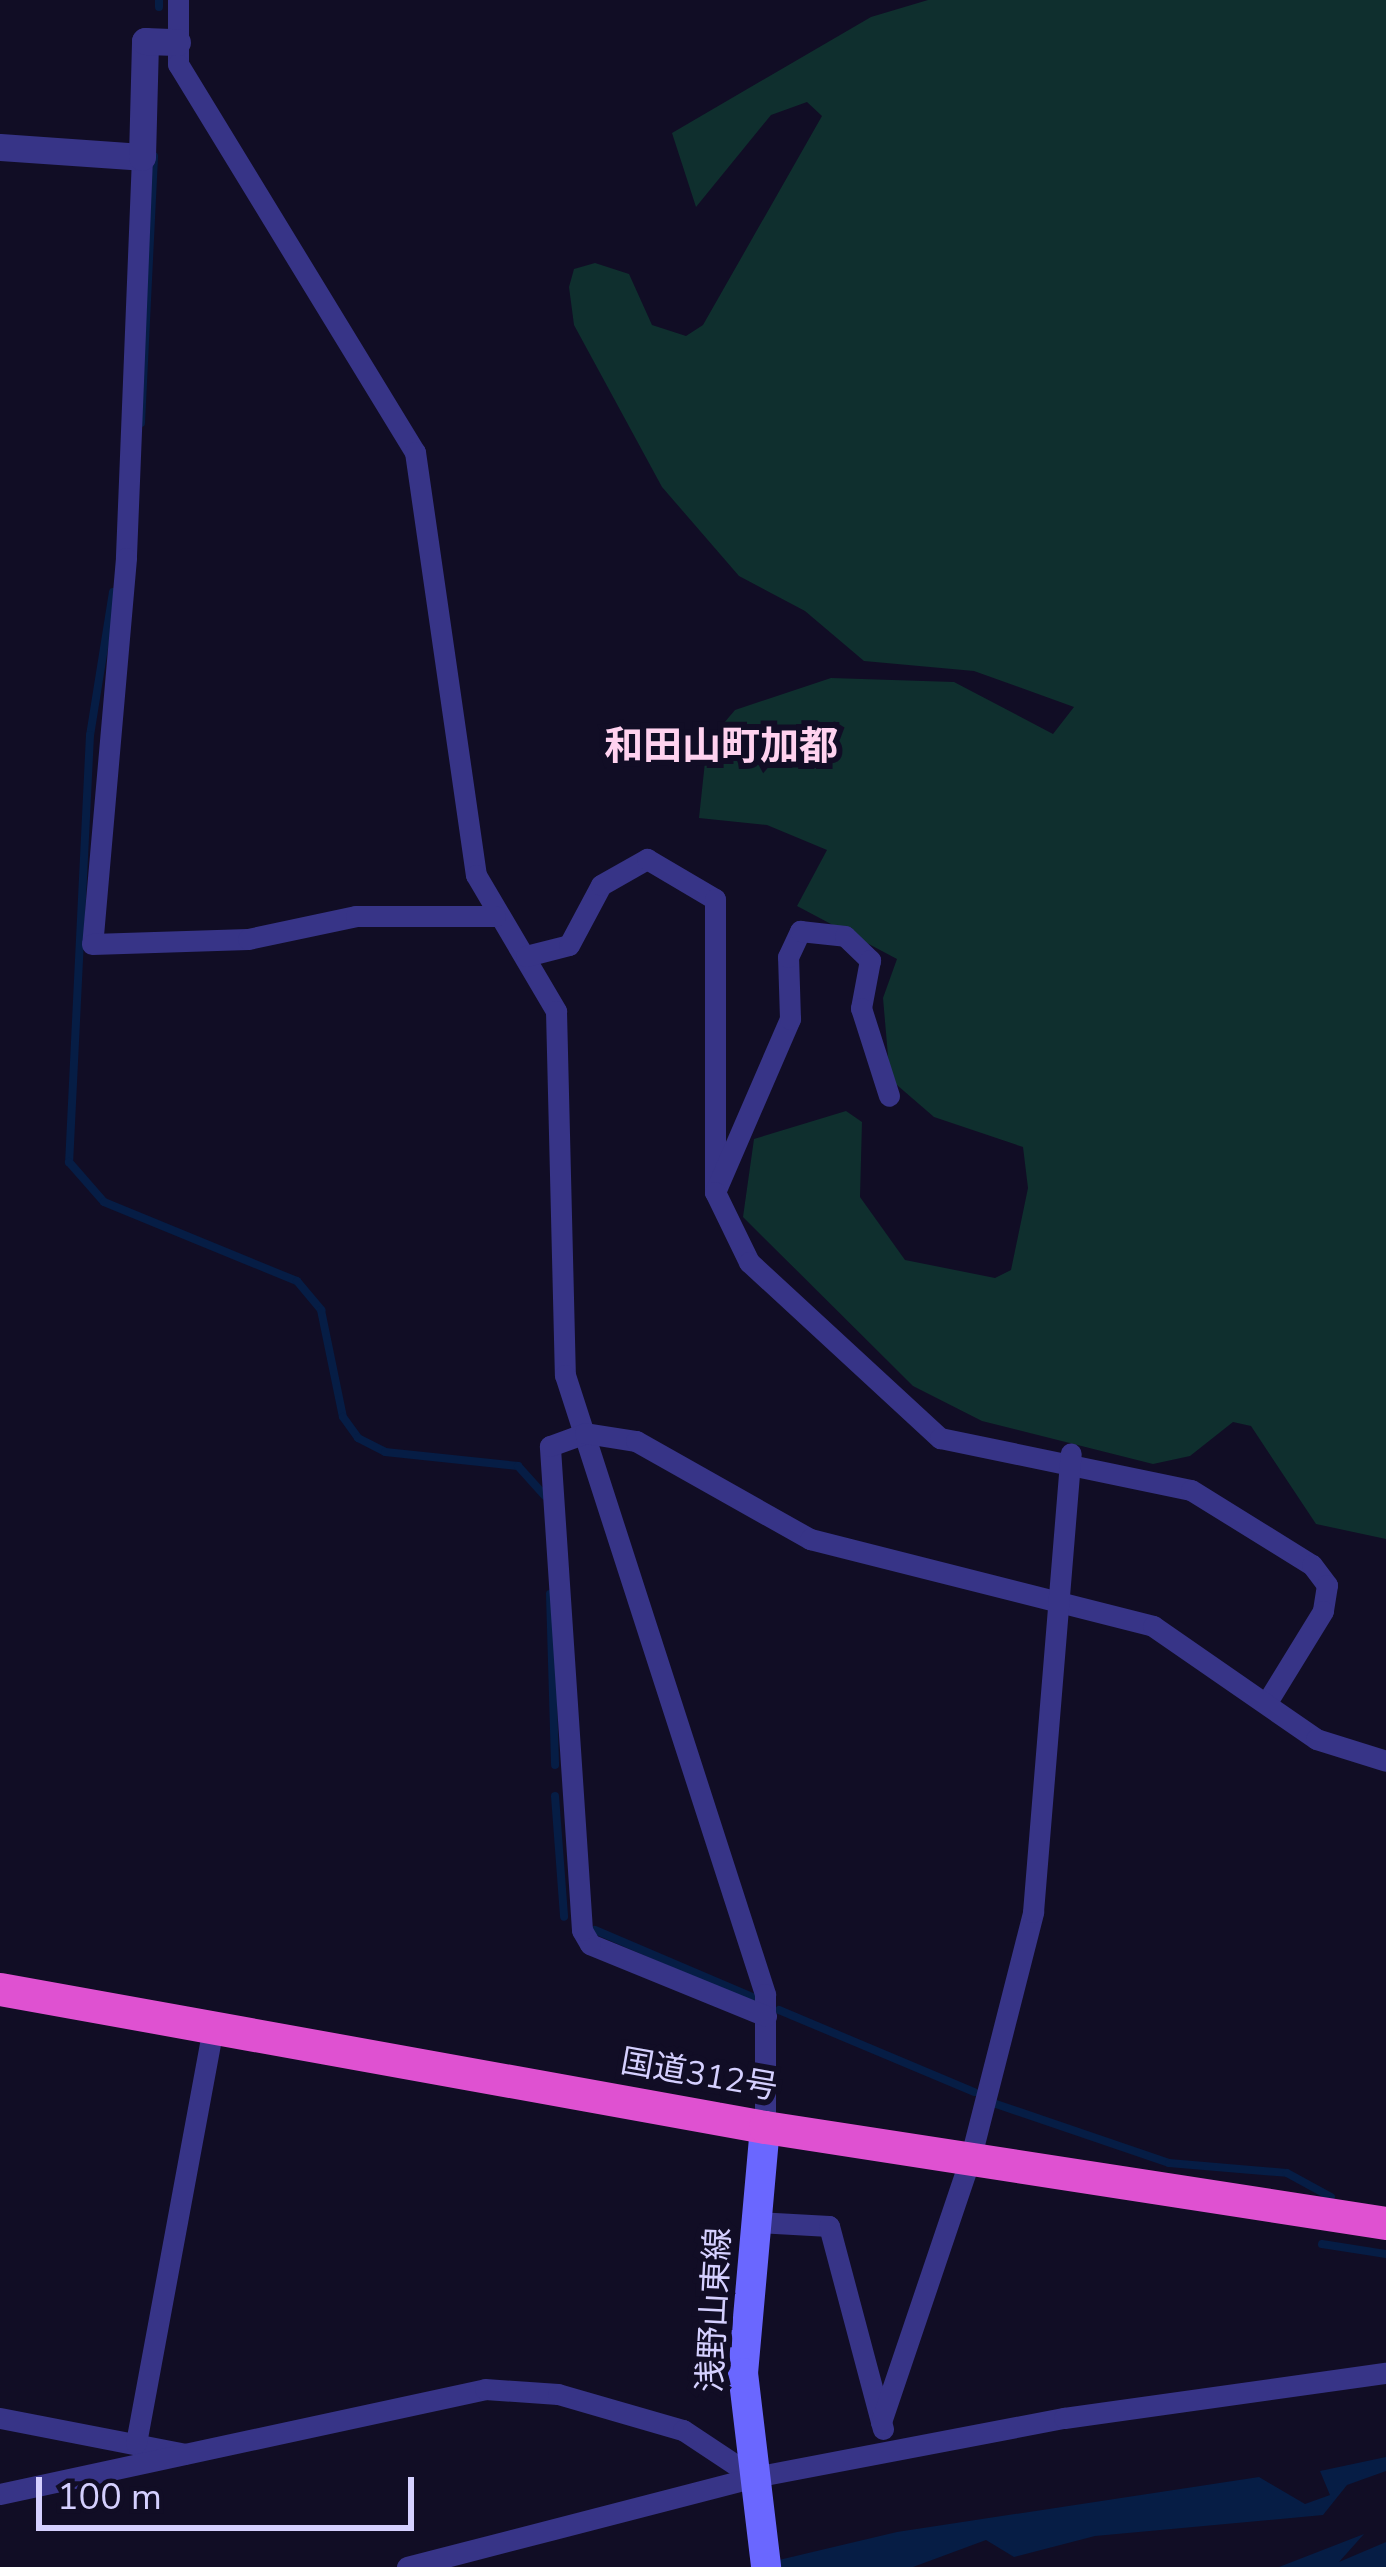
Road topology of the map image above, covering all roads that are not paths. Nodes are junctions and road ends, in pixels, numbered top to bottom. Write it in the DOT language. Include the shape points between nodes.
graph roads {
  1 [pos="178,0"];
  2 [pos="177,42"];
  3 [pos="0,147"];
  4 [pos="142,157"];
  5 [pos="495,916"];
  6 [pos="526,956"];
  7 [pos="889,1096"];
  8 [pos="716,1192"];
  9 [pos="585,1433"];
  10 [pos="1070,1460"];
  11 [pos="1064,1600"];
  12 [pos="1267,1702"];
  13 [pos="1386,1760"];
  14 [pos="0,1989"];
  15 [pos="766,2016"];
  16 [pos="214,2024"];
  17 [pos="765,2128"];
  18 [pos="971,2156"];
  19 [pos="755,2222"];
  20 [pos="1386,2223"];
  21 [pos="1386,2373"];
  22 [pos="0,2418"];
  23 [pos="881,2422"];
  24 [pos="136,2443"];
  25 [pos="888,2452"];
  26 [pos="191,2455"];
  27 [pos="756,2488"];
  28 [pos="0,2494"];
  29 [pos="406,2567"];
  30 [pos="766,2567"];
  1 -- 2 [label="street"];
  2 -- 4 [label="street" via="145,41"];
  2 -- 5 [label="street" via="178,64 243,176 416,452 476,875"];
  3 -- 4 [label="street"];
  4 -- 5 [label="street" via="126,558 92,944 248,939 356,916"];
  5 -- 6 [label="street"];
  6 -- 8 [label="street" via="569,945 601,885 646,859 716,899"];
  6 -- 9 [label="street" via="556,1011 565,1375"];
  7 -- 8 [label="street" via="861,1008 870,961 845,936 800,931 788,957 790,1019"];
  8 -- 10 [label="street" via="749,1262 903,1412 940,1438"];
  9 -- 11 [label="street" via="637,1441 810,1539"];
  9 -- 15 [label="street"];
  9 -- 15 [label="street" via="550,1446 582,1930 590,1944"];
  10 -- 11 [label="street"];
  10 -- 12 [label="street" via="1191,1490 1312,1565 1327,1585 1323,1612"];
  11 -- 12 [label="street" via="1153,1626"];
  11 -- 18 [label="street" via="1033,1912"];
  12 -- 13 [label="street" via="1316,1739"];
  14 -- 16 [label="highway, 国道312号"];
  15 -- 17 [label="street"];
  16 -- 17 [label="highway, 国道312号"];
  16 -- 24 [label="street"];
  17 -- 18 [label="highway, 国道312号"];
  17 -- 19 [label="main road, 浅野山東線"];
  18 -- 20 [label="highway, 国道312号"];
  18 -- 23 [label="street"];
  19 -- 23 [label="street" via="829,2226"];
  19 -- 27 [label="main road, 浅野山東線" via="743,2373"];
  21 -- 25 [label="street"];
  22 -- 24 [label="street"];
  23 -- 25 [label="street"];
  24 -- 26 [label="street"];
  25 -- 27 [label="street"];
  26 -- 27 [label="street" via="485,2390 558,2394 683,2430"];
  26 -- 28 [label="street"];
  27 -- 29 [label="street"];
  27 -- 30 [label="main road, 浅野山東線"];
}
